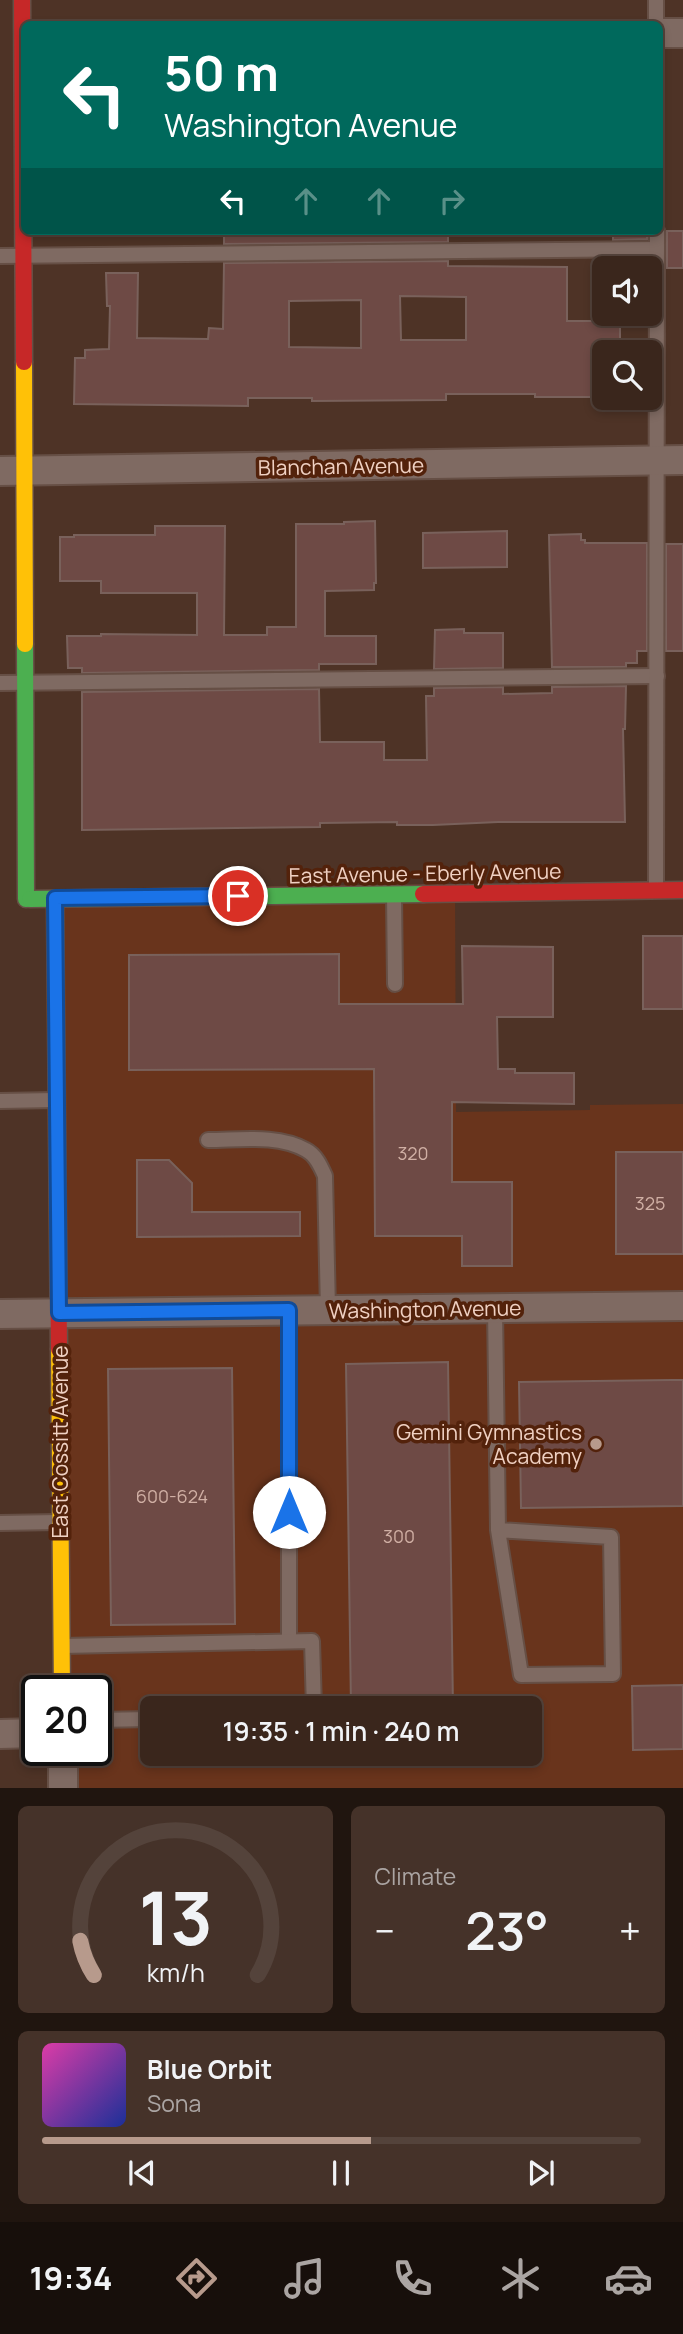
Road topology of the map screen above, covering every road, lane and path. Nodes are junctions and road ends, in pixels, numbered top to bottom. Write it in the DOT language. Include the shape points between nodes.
graph roads {
  1 [pos="22,0"];
  2 [pos="656,0"];
  3 [pos="656,21"];
  4 [pos="663,33"];
  5 [pos="683,33"];
  6 [pos="15,44"];
  7 [pos="657,235"];
  8 [pos="657,248"];
  9 [pos="0,256"];
  10 [pos="21,256"];
  11 [pos="670,460"];
  12 [pos="12,471"];
  13 [pos="657,676"];
  14 [pos="24,682"];
  15 [pos="0,683"];
  16 [pos="683,890"];
  17 [pos="656,891"];
  18 [pos="394,894"];
  19 [pos="55,898"];
  20 [pos="26,899"];
  21 [pos="7,901"];
  22 [pos="395,984"];
  23 [pos="57,1100"];
  24 [pos="0,1101"];
  25 [pos="208,1140"];
  26 [pos="683,1306"];
  27 [pos="495,1308"];
  28 [pos="289,1310"];
  29 [pos="328,1310"];
  30 [pos="59,1313"];
  31 [pos="0,1314"];
  32 [pos="60,1522"];
  33 [pos="0,1523"];
  34 [pos="498,1530"];
  35 [pos="289,1641"];
  36 [pos="62,1646"];
  37 [pos="62,1675"];
  38 [pos="314,1696"];
  39 [pos="140,1719"];
  40 [pos="112,1720"];
  41 [pos="21,1733"];
  42 [pos="0,1734"];
  43 [pos="63,1766"];
  44 [pos="63,1788"];
  1 -- 6 [label="street"];
  2 -- 3 [label="lane"];
  4 -- 5 [label="street"];
  6 -- 10 [label="street"];
  7 -- 8 [label="lane"];
  8 -- 10 [label="lane"];
  8 -- 11 [label="lane"];
  9 -- 10 [label="lane"];
  10 -- 12 [label="street"];
  11 -- 12 [label="street, Blanchan Avenue"];
  11 -- 13 [label="lane"];
  12 -- 14 [label="street"];
  13 -- 14 [label="lane"];
  13 -- 17 [label="lane"];
  14 -- 15 [label="lane"];
  14 -- 20 [label="street"];
  16 -- 17 [label="street, East Avenue - Eberly Avenue"];
  17 -- 18 [label="street, East Avenue - Eberly Avenue"];
  18 -- 19 [label="street, East Avenue - Eberly Avenue"];
  18 -- 22 [label="lane"];
  19 -- 20 [label="street, East Avenue - Eberly Avenue"];
  19 -- 23 [label="street, East Cossitt Avenue"];
  20 -- 21 [label="street, East Avenue - Eberly Avenue"];
  23 -- 24 [label="lane"];
  23 -- 30 [label="street, East Cossitt Avenue"];
  25 -- 29 [label="lane" via="275,1140 307,1150 317,1159 325,1176"];
  26 -- 27 [label="street, Washington Avenue"];
  27 -- 29 [label="street, Washington Avenue"];
  27 -- 34 [label="lane"];
  28 -- 29 [label="street, Washington Avenue"];
  28 -- 30 [label="street, Washington Avenue"];
  28 -- 35 [label="lane"];
  30 -- 31 [label="street, Washington Avenue"];
  30 -- 32 [label="street, East Cossitt Avenue"];
  32 -- 33 [label="lane"];
  32 -- 36 [label="street, East Cossitt Avenue"];
  34 -- 34 [label="lane" via="521,1675 613,1674 611,1537"];
  35 -- 36 [label="lane"];
  35 -- 38 [label="lane" via="312,1641"];
  36 -- 37 [label="street, East Cossitt Avenue"];
  39 -- 40 [label="lane"];
  41 -- 42 [label="street"];
  43 -- 44 [label="street"];
}
